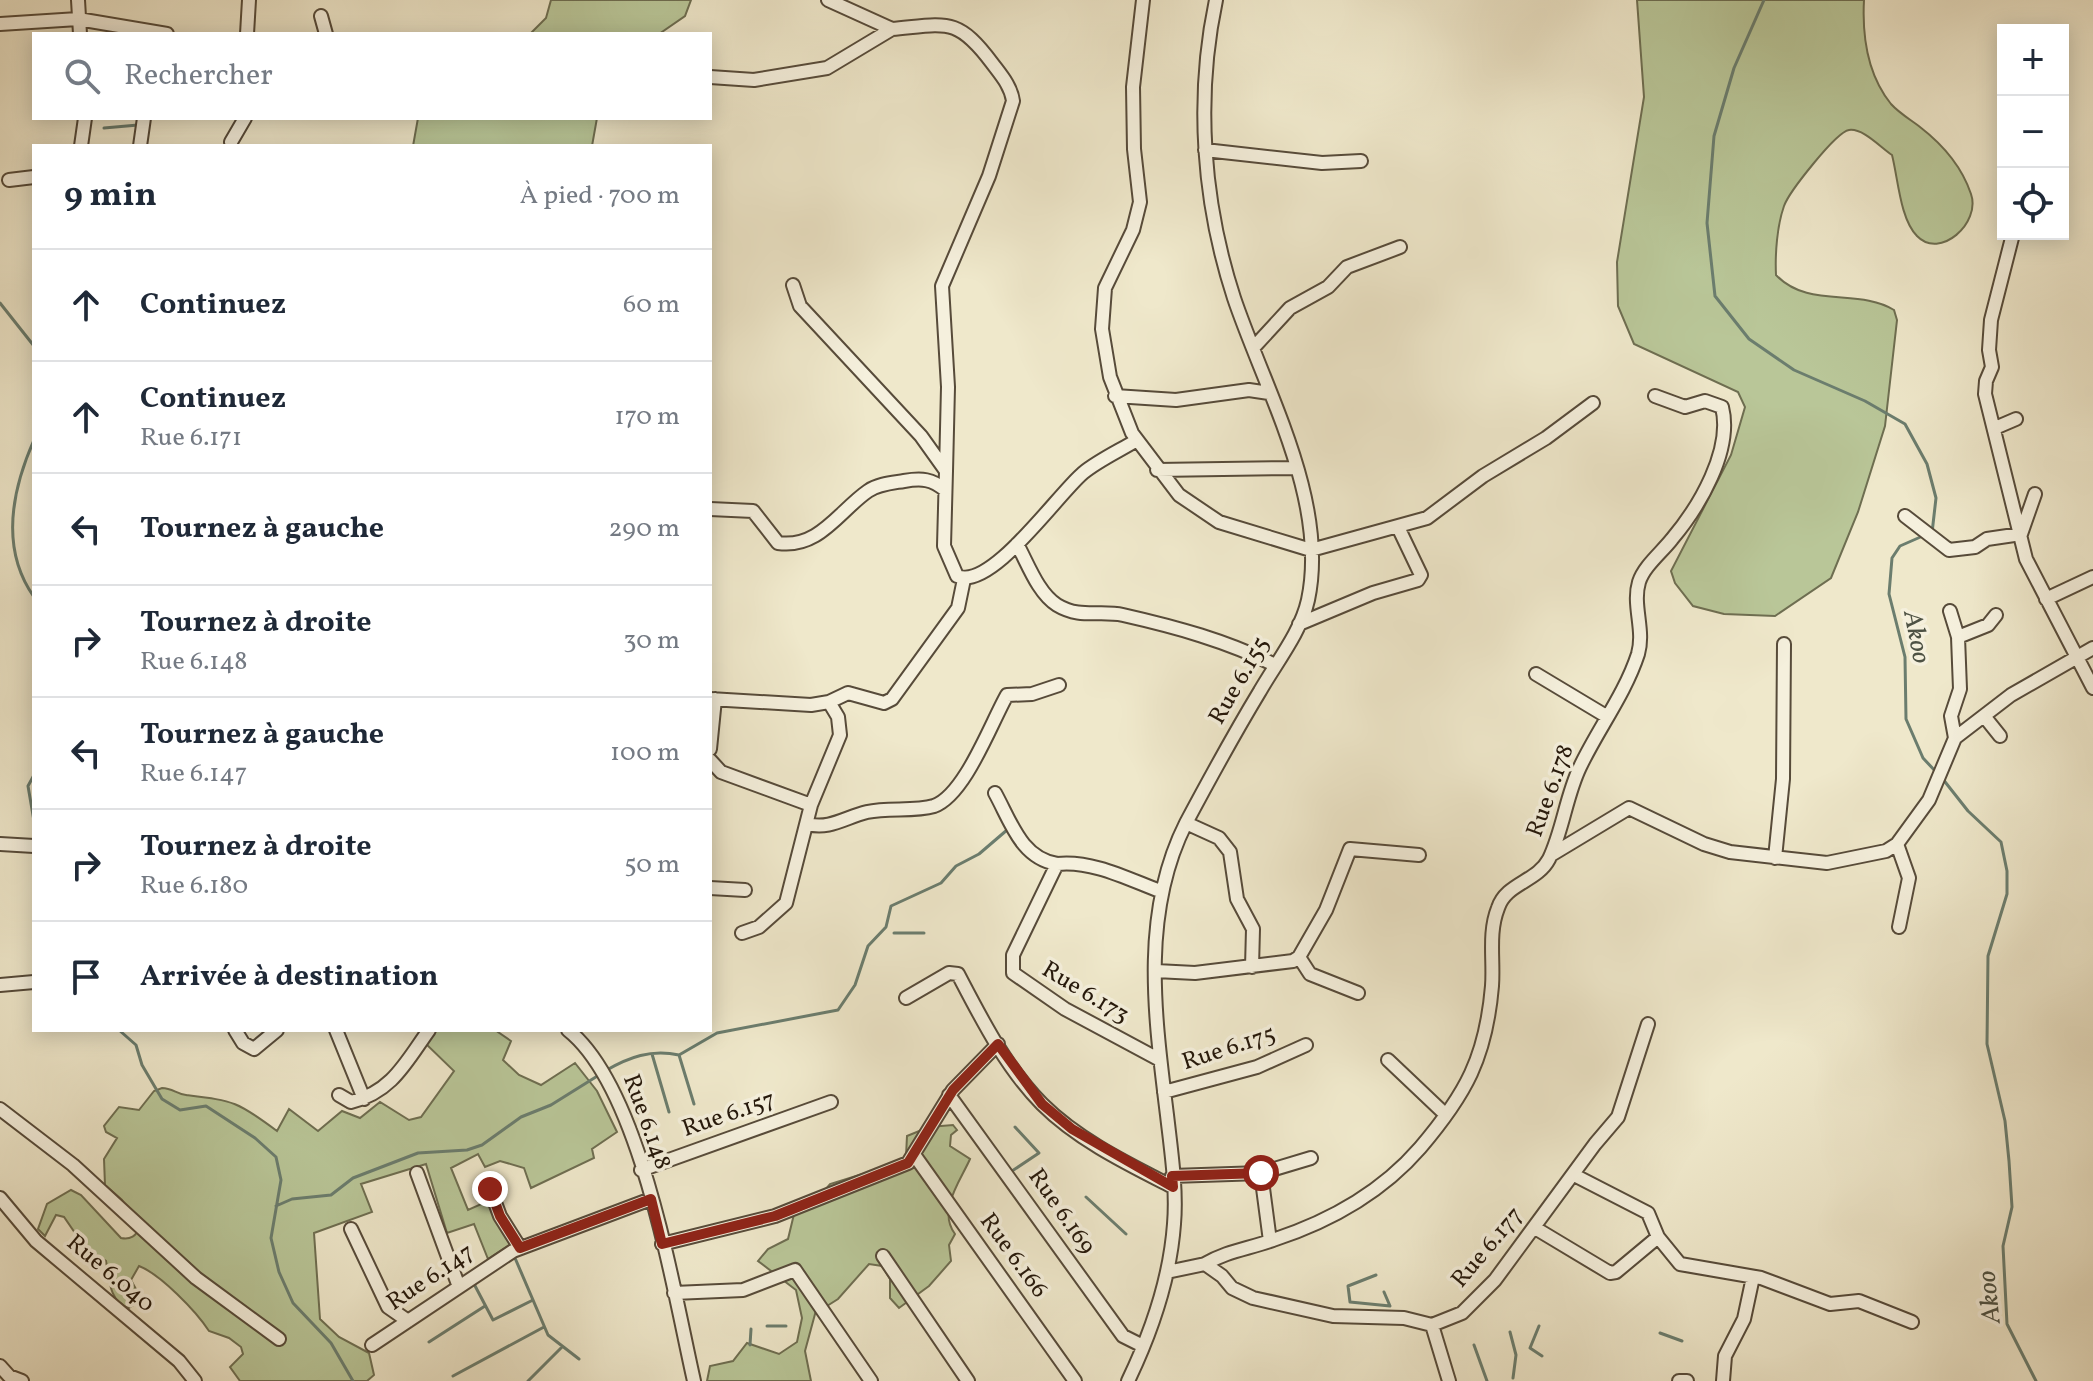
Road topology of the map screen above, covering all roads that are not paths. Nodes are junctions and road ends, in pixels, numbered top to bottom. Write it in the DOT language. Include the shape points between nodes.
graph roads {
  1 [pos="78,0"];
  2 [pos="249,0"];
  3 [pos="828,0"];
  4 [pos="1143,0"];
  5 [pos="1216,0"];
  6 [pos="321,16"];
  7 [pos="78,19"];
  8 [pos="0,24"];
  9 [pos="892,29"];
  10 [pos="80,32"];
  11 [pos="155,32"];
  12 [pos="247,32"];
  13 [pos="325,32"];
  14 [pos="712,77"];
  15 [pos="85,120"];
  16 [pos="144,120"];
  17 [pos="235,120"];
  18 [pos="245,120"];
  19 [pos="81,144"];
  20 [pos="140,144"];
  21 [pos="230,144"];
  22 [pos="1205,150"];
  23 [pos="1361,161"];
  24 [pos="32,177"];
  25 [pos="9,180"];
  26 [pos="2011,240"];
  27 [pos="1400,247"];
  28 [pos="793,285"];
  29 [pos="1255,346"];
  30 [pos="1269,393"];
  31 [pos="1115,396"];
  32 [pos="1655,396"];
  33 [pos="1593,403"];
  34 [pos="2016,419"];
  35 [pos="1995,428"];
  36 [pos="1137,440"];
  37 [pos="1295,468"];
  38 [pos="1157,470"];
  39 [pos="946,471"];
  40 [pos="945,490"];
  41 [pos="2035,494"];
  42 [pos="712,509"];
  43 [pos="1905,516"];
  44 [pos="1399,529"];
  45 [pos="2021,534"];
  46 [pos="1017,544"];
  47 [pos="1311,550"];
  48 [pos="2093,577"];
  49 [pos="964,579"];
  50 [pos="2046,599"];
  51 [pos="1950,611"];
  52 [pos="1996,615"];
  53 [pos="1299,624"];
  54 [pos="1958,637"];
  55 [pos="1784,644"];
  56 [pos="2093,648"];
  57 [pos="2074,656"];
  58 [pos="1275,665"];
  59 [pos="1536,674"];
  60 [pos="1059,685"];
  61 [pos="2093,688"];
  62 [pos="713,699"];
  63 [pos="829,702"];
  64 [pos="1606,716"];
  65 [pos="1984,716"];
  66 [pos="2000,736"];
  67 [pos="1955,738"];
  68 [pos="712,762"];
  69 [pos="995,793"];
  70 [pos="811,805"];
  71 [pos="1186,823"];
  72 [pos="808,824"];
  73 [pos="0,844"];
  74 [pos="1897,844"];
  75 [pos="32,846"];
  76 [pos="1419,855"];
  77 [pos="1551,855"];
  78 [pos="1775,858"];
  79 [pos="1057,864"];
  80 [pos="712,888"];
  81 [pos="745,890"];
  82 [pos="1160,891"];
  83 [pos="1899,927"];
  84 [pos="742,933"];
  85 [pos="1299,957"];
  86 [pos="1252,967"];
  87 [pos="1156,971"];
  88 [pos="32,982"];
  89 [pos="0,985"];
  90 [pos="1358,993"];
  91 [pos="906,998"];
  92 [pos="1648,1024"];
  93 [pos="236,1032"];
  94 [pos="275,1032"];
  95 [pos="337,1032"];
  96 [pos="428,1032"];
  97 [pos="570,1032"];
  98 [pos="998,1044"];
  99 [pos="1306,1045"];
  100 [pos="1160,1060"];
  101 [pos="1388,1060"];
  102 [pos="1164,1092"];
  103 [pos="339,1095"];
  104 [pos="949,1095"];
  105 [pos="364,1099"];
  106 [pos="831,1102"];
  107 [pos="0,1109"];
  108 [pos="1446,1115"];
  109 [pos="915,1156"];
  110 [pos="1311,1158"];
  111 [pos="641,1170"];
  112 [pos="417,1173"];
  113 [pos="1261,1173"];
  114 [pos="1574,1175"];
  115 [pos="1172,1181"];
  116 [pos="490,1189"];
  117 [pos="0,1198"];
  118 [pos="651,1199"];
  119 [pos="1535,1228"];
  120 [pos="351,1229"];
  121 [pos="1658,1237"];
  122 [pos="1270,1241"];
  123 [pos="662,1244"];
  124 [pos="520,1248"];
  125 [pos="883,1256"];
  126 [pos="1205,1264"];
  127 [pos="1167,1272"];
  128 [pos="1753,1277"];
  129 [pos="459,1287"];
  130 [pos="674,1293"];
  131 [pos="408,1321"];
  132 [pos="1912,1322"];
  133 [pos="1432,1325"];
  134 [pos="279,1339"];
  135 [pos="372,1345"];
  136 [pos="1143,1346"];
  137 [pos="0,1366"];
  138 [pos="22,1381"];
  139 [pos="195,1381"];
  140 [pos="694,1381"];
  141 [pos="871,1381"];
  142 [pos="968,1381"];
  143 [pos="1075,1381"];
  144 [pos="1128,1381"];
  145 [pos="1449,1381"];
  146 [pos="1679,1381"];
  147 [pos="1687,1381"];
  148 [pos="1723,1381"];
  1 -- 7 [label="street"];
  2 -- 12 [label="street"];
  3 -- 9 [label="street"];
  4 -- 31 [label="street" via="1133,87 1140,202 1103,301 1102,329"];
  5 -- 22 [label="street, Rue 6.155"];
  6 -- 13 [label="street"];
  7 -- 8 [label="street"];
  7 -- 10 [label="street"];
  7 -- 11 [label="street"];
  9 -- 14 [label="street" via="827,68 754,80"];
  9 -- 39 [label="street" via="959,27 998,71 1013,101 989,176 942,286"];
  15 -- 19 [label="street"];
  16 -- 20 [label="street"];
  17 -- 21 [label="street"];
  18 -- 21 [label="street"];
  22 -- 23 [label="street" via="1322,163"];
  22 -- 29 [label="street, Rue 6.155" via="1212,223"];
  24 -- 25 [label="street"];
  26 -- 35 [label="street" via="1991,320 1992,367 1985,394"];
  27 -- 29 [label="street" via="1347,267 1328,287 1290,308"];
  28 -- 39 [label="street" via="800,306 894,405"];
  29 -- 30 [label="street, Rue 6.155"];
  30 -- 31 [label="street" via="1249,390 1176,400"];
  30 -- 37 [label="street, Rue 6.155"];
  31 -- 36 [label="street"];
  32 -- 64 [label="street, Rue 6.178" via="1685,407 1705,401 1722,407 1725,419 1704,492 1639,583 1638,652"];
  33 -- 44 [label="street" via="1427,518"];
  34 -- 35 [label="street"];
  35 -- 45 [label="street"];
  36 -- 38 [label="street"];
  36 -- 46 [label="street" via="1085,471"];
  37 -- 38 [label="street"];
  37 -- 47 [label="street, Rue 6.155" via="1307,507"];
  38 -- 47 [label="street" via="1179,495 1219,522"];
  39 -- 40 [label="street"];
  40 -- 42 [label="street" via="929,480 881,485 830,526 793,543 778,543 753,511"];
  40 -- 49 [label="street" via="944,546 952,570"];
  41 -- 45 [label="street"];
  43 -- 45 [label="street" via="1949,550"];
  44 -- 47 [label="street"];
  44 -- 53 [label="street" via="1421,575 1418,580"];
  45 -- 50 [label="street" via="2026,559"];
  46 -- 49 [label="street" via="980,576"];
  46 -- 58 [label="street" via="1058,606 1083,615 1118,614 1176,628 1235,645"];
  47 -- 53 [label="street, Rue 6.155" via="1308,602"];
  48 -- 50 [label="street"];
  49 -- 63 [label="street" via="958,608 892,699 875,703 848,693"];
  50 -- 57 [label="street"];
  51 -- 54 [label="street"];
  52 -- 54 [label="street" via="1988,625"];
  53 -- 58 [label="street, Rue 6.155"];
  54 -- 67 [label="street" via="1960,689 1951,716"];
  55 -- 78 [label="street" via="1783,779"];
  56 -- 57 [label="street"];
  57 -- 61 [label="street"];
  57 -- 65 [label="street"];
  58 -- 71 [label="street, Rue 6.155"];
  59 -- 64 [label="street"];
  60 -- 72 [label="street" via="1007,695 974,765 943,802 867,812 830,825"];
  62 -- 63 [label="street"];
  63 -- 70 [label="street" via="840,735"];
  64 -- 77 [label="street, Rue 6.178" via="1567,799"];
  65 -- 66 [label="street"];
  65 -- 67 [label="street"];
  67 -- 74 [label="street" via="1929,800"];
  68 -- 70 [label="street" via="721,772"];
  69 -- 79 [label="street" via="1027,850 1043,862"];
  70 -- 72 [label="street"];
  71 -- 82 [label="street, Rue 6.155"];
  71 -- 86 [label="street" via="1219,838 1230,852 1237,899 1253,929"];
  72 -- 84 [label="street" via="786,903 759,927"];
  73 -- 75 [label="street"];
  74 -- 78 [label="street" via="1847,861"];
  74 -- 83 [label="street" via="1909,878"];
  76 -- 85 [label="street" via="1350,849 1326,910"];
  77 -- 78 [label="street" via="1629,808 1716,849"];
  77 -- 108 [label="street, Rue 6.178" via="1540,872 1500,901 1492,931 1492,983 1482,1050"];
  79 -- 82 [label="street" via="1099,869"];
  79 -- 100 [label="street, Rue 6.173" via="1013,955 1013,973 1065,1009"];
  80 -- 81 [label="street"];
  82 -- 87 [label="street, Rue 6.155"];
  85 -- 86 [label="street"];
  85 -- 90 [label="street" via="1310,974"];
  86 -- 87 [label="street"];
  87 -- 100 [label="street, Rue 6.155"];
  88 -- 89 [label="street"];
  91 -- 98 [label="street" via="949,973 958,974"];
  92 -- 114 [label="street, Rue 6.177" via="1615,1124"];
  93 -- 94 [label="street" via="254,1049"];
  95 -- 105 [label="street"];
  96 -- 105 [label="street" via="391,1084"];
  97 -- 111 [label="street, Rue 6.148" via="610,1080"];
  98 -- 104 [label="street"];
  98 -- 115 [label="street" via="1042,1104 1072,1129"];
  99 -- 102 [label="street, Rue 6.175" via="1257,1067"];
  100 -- 102 [label="street, Rue 6.155"];
  101 -- 108 [label="street"];
  102 -- 115 [label="street, Rue 6.155"];
  103 -- 105 [label="street" via="351,1102"];
  104 -- 109 [label="street"];
  104 -- 136 [label="street, Rue 6.169" via="1123,1336"];
  106 -- 111 [label="street, Rue 6.157"];
  107 -- 134 [label="street" via="73,1165 196,1278"];
  108 -- 122 [label="street, Rue 6.178" via="1397,1172 1359,1200 1319,1223"];
  109 -- 123 [label="street" via="901,1167 775,1216"];
  109 -- 143 [label="street, Rue 6.166"];
  110 -- 113 [label="street"];
  111 -- 118 [label="street, Rue 6.148"];
  112 -- 129 [label="street"];
  113 -- 115 [label="street"];
  113 -- 122 [label="street"];
  114 -- 119 [label="street, Rue 6.177"];
  114 -- 121 [label="street" via="1648,1213"];
  115 -- 127 [label="street, Rue 6.155" via="1174,1221"];
  116 -- 124 [label="street"];
  117 -- 139 [label="street, Rue 6.040" via="36,1241 179,1361"];
  118 -- 123 [label="street, Rue 6.148"];
  118 -- 124 [label="street, Rue 6.147"];
  119 -- 121 [label="street" via="1610,1273"];
  119 -- 133 [label="street, Rue 6.177" via="1462,1313"];
  120 -- 131 [label="street" via="388,1307"];
  121 -- 128 [label="street" via="1680,1264"];
  122 -- 126 [label="street, Rue 6.178"];
  123 -- 130 [label="street, Rue 6.148"];
  124 -- 129 [label="street, Rue 6.147"];
  125 -- 142 [label="street"];
  126 -- 127 [label="street"];
  126 -- 133 [label="street" via="1253,1298 1333,1316 1404,1318"];
  127 -- 136 [label="street, Rue 6.155"];
  128 -- 132 [label="street" via="1830,1304 1859,1301"];
  128 -- 148 [label="street" via="1744,1319 1725,1356"];
  129 -- 131 [label="street, Rue 6.147"];
  130 -- 140 [label="street, Rue 6.148"];
  130 -- 141 [label="street" via="743,1290 795,1270"];
  131 -- 135 [label="street, Rue 6.147"];
  133 -- 145 [label="street"];
  136 -- 144 [label="street, Rue 6.155"];
  137 -- 138 [label="street"];
  146 -- 147 [label="street"];
}
